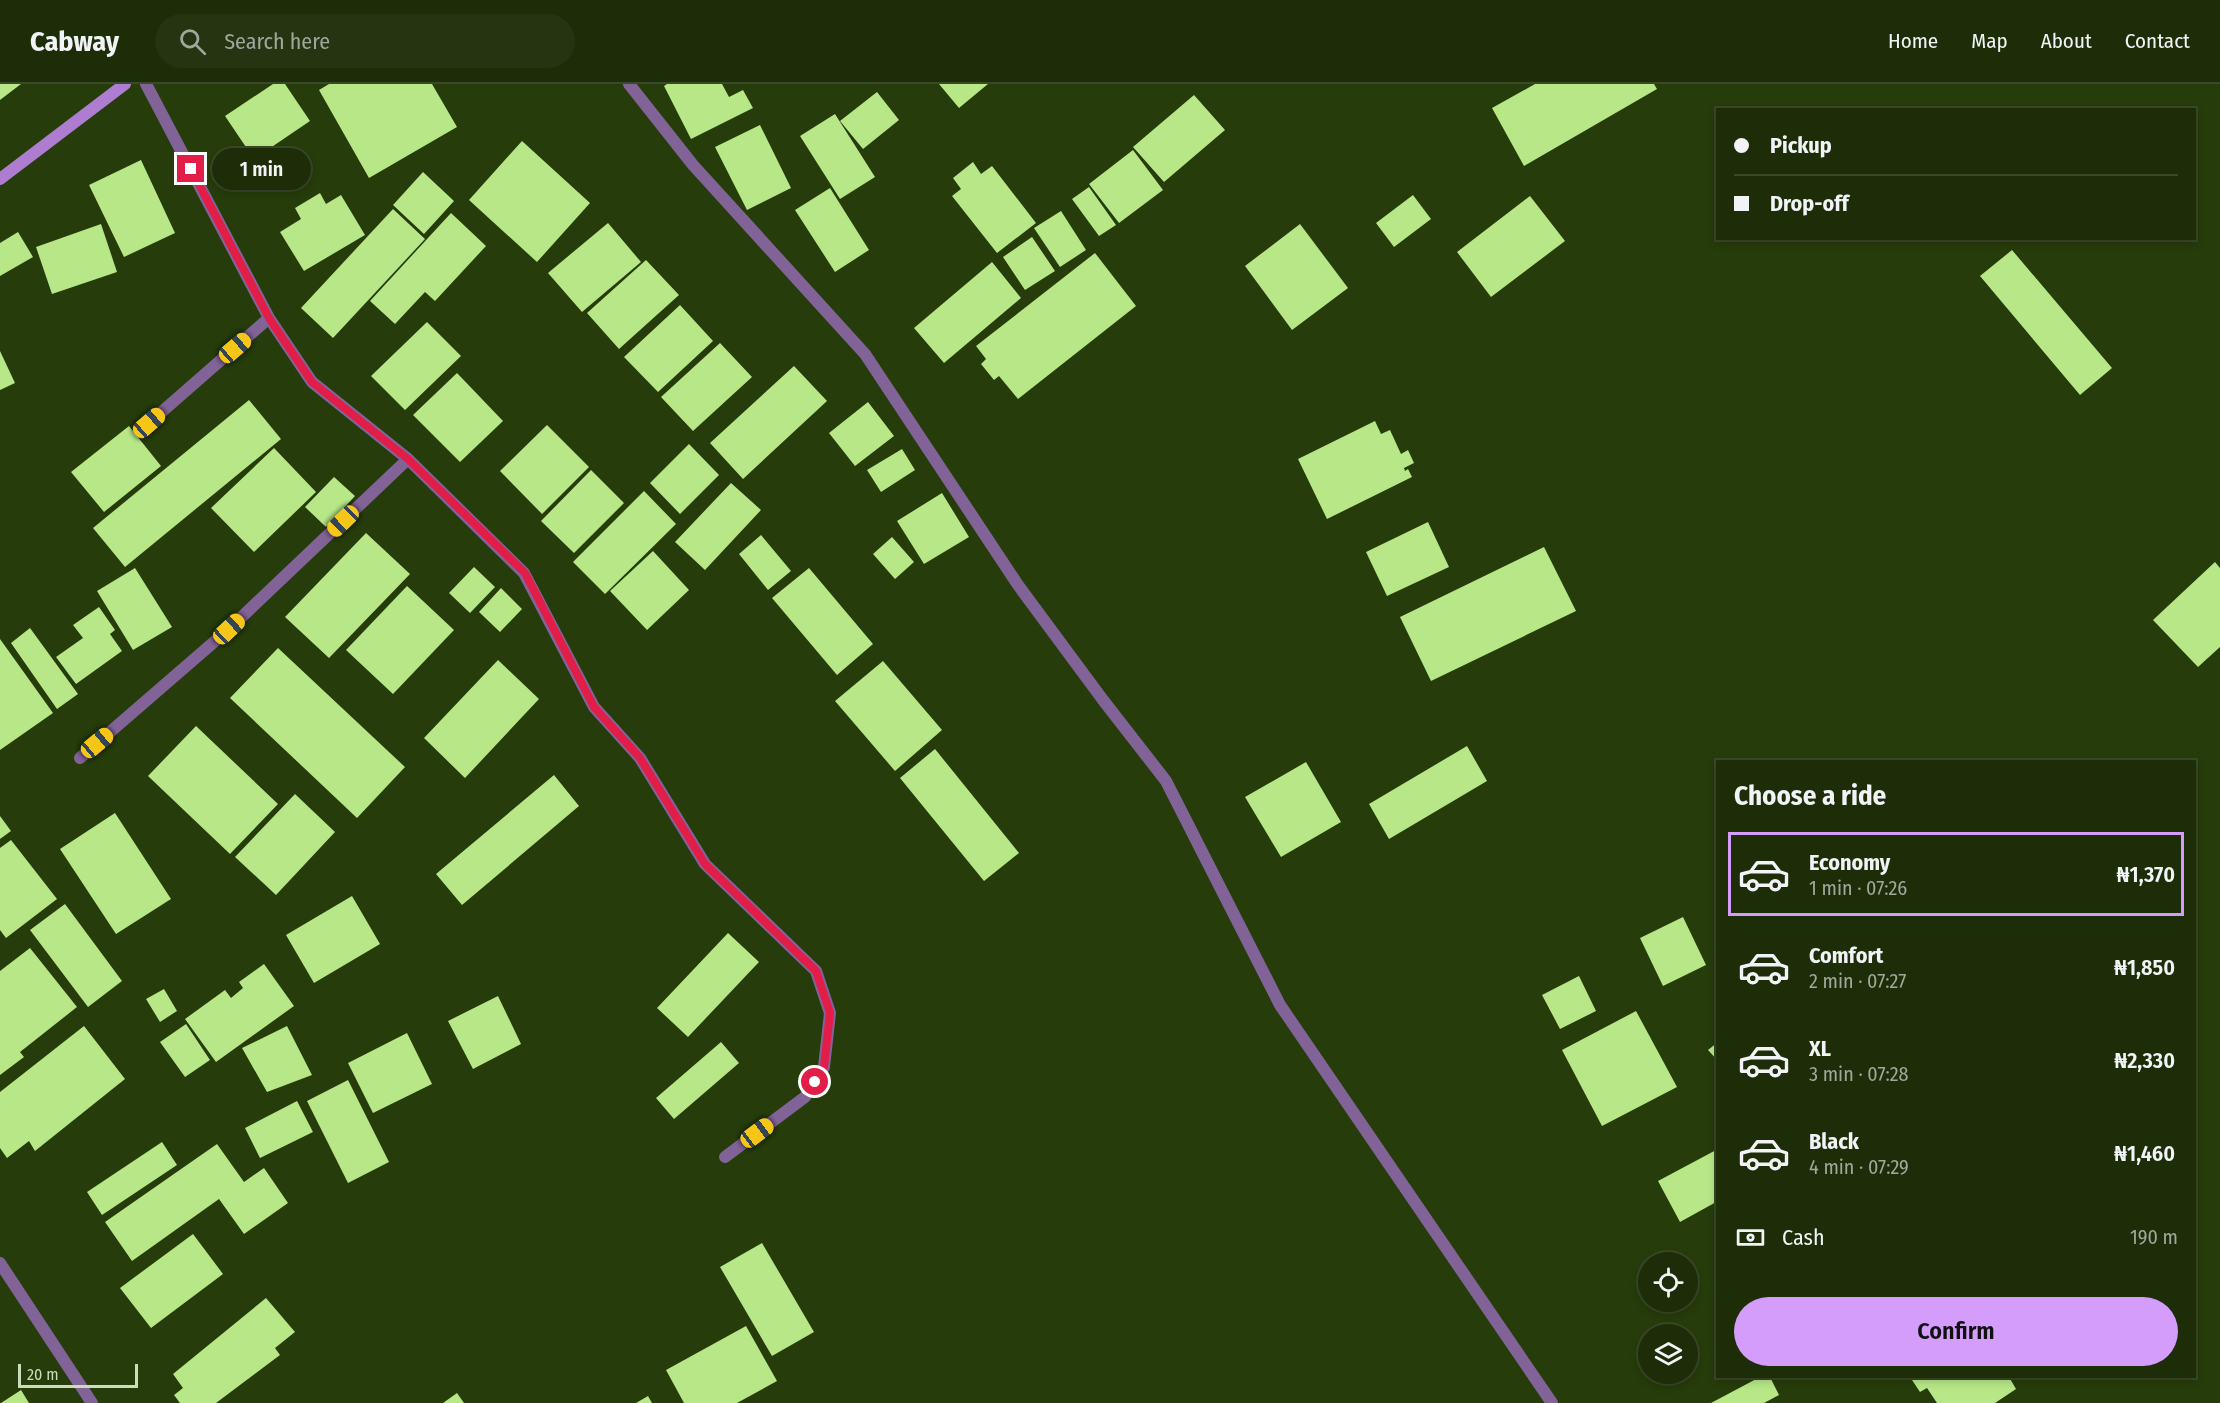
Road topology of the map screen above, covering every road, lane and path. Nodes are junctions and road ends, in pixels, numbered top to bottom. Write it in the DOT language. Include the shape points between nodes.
graph roads {
  1 [pos="125,84"];
  2 [pos="146,84"];
  3 [pos="629,84"];
  4 [pos="0,180"];
  5 [pos="269,318"];
  6 [pos="149,423"];
  7 [pos="408,459"];
  8 [pos="80,758"];
  9 [pos="725,1157"];
  10 [pos="0,1263"];
  11 [pos="92,1403"];
  12 [pos="1552,1403"];
  1 -- 4 [label="street"];
  2 -- 5 [label="street"];
  3 -- 12 [label="street" via="693,165 865,354 1018,585 1166,781 1280,1005"];
  5 -- 6 [label="street"];
  5 -- 7 [label="street" via="312,382"];
  7 -- 8 [label="street" via="229,629"];
  7 -- 9 [label="street" via="525,573 594,707 640,758 705,864 816,971 830,1013 824,1067 805,1097"];
  10 -- 11 [label="street"];
}
